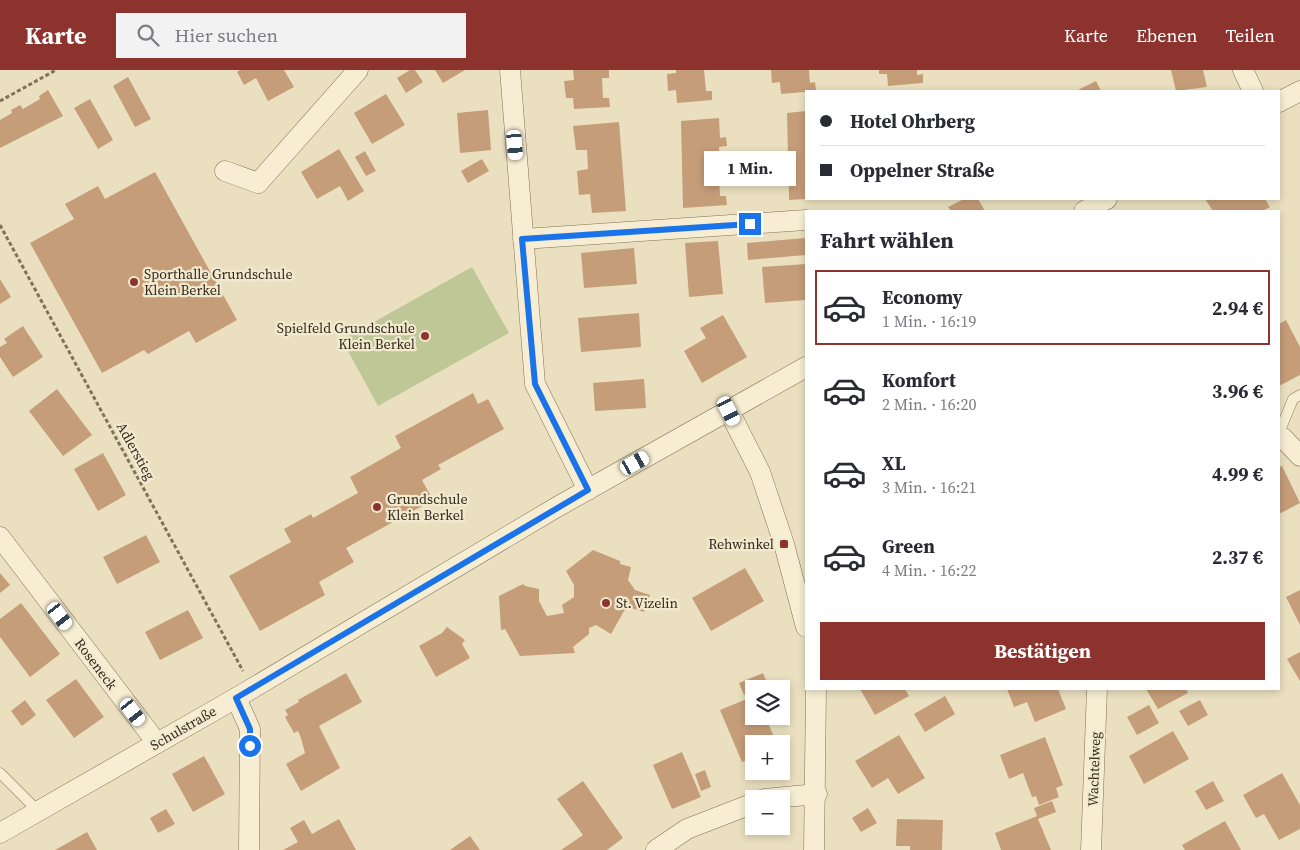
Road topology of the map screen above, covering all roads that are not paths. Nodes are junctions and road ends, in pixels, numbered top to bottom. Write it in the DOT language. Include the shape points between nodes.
graph roads {
  1 [pos="358,70"];
  2 [pos="510,70"];
  3 [pos="1243,70"];
  4 [pos="1253,90"];
  5 [pos="1300,91"];
  6 [pos="1280,101"];
  7 [pos="225,171"];
  8 [pos="1104,200"];
  9 [pos="1086,210"];
  10 [pos="805,220"];
  11 [pos="522,239"];
  12 [pos="805,368"];
  13 [pos="1300,395"];
  14 [pos="729,411"];
  15 [pos="1280,431"];
  16 [pos="1280,438"];
  17 [pos="1300,456"];
  18 [pos="588,490"];
  19 [pos="0,537"];
  20 [pos="805,623"];
  21 [pos="816,690"];
  22 [pos="1097,690"];
  23 [pos="244,693"];
  24 [pos="157,744"];
  25 [pos="0,774"];
  26 [pos="817,794"];
  27 [pos="790,797"];
  28 [pos="745,806"];
  29 [pos="38,811"];
  30 [pos="0,833"];
  31 [pos="249,850"];
  32 [pos="656,850"];
  33 [pos="814,850"];
  34 [pos="1091,850"];
  1 -- 7 [label="street" via="258,183"];
  2 -- 11 [label="street"];
  3 -- 4 [label="street"];
  5 -- 6 [label="street"];
  8 -- 9 [label="street"];
  10 -- 11 [label="street"];
  11 -- 18 [label="street" via="535,384"];
  12 -- 14 [label="street, Schulstraße"];
  13 -- 15 [label="lane" via="1293,399"];
  14 -- 18 [label="street, Schulstraße"];
  14 -- 20 [label="street" via="760,472"];
  16 -- 17 [label="street"];
  18 -- 23 [label="street, Schulstraße"];
  19 -- 24 [label="street, Roseneck"];
  21 -- 26 [label="street"];
  22 -- 34 [label="street, Wachtelweg"];
  23 -- 24 [label="street, Schulstraße"];
  23 -- 31 [label="street" via="250,729"];
  24 -- 29 [label="street, Schulstraße"];
  25 -- 29 [label="lane"];
  26 -- 27 [label="street"];
  26 -- 33 [label="street"];
  28 -- 32 [label="street" via="687,829"];
  29 -- 30 [label="street, Schulstraße"];
}
